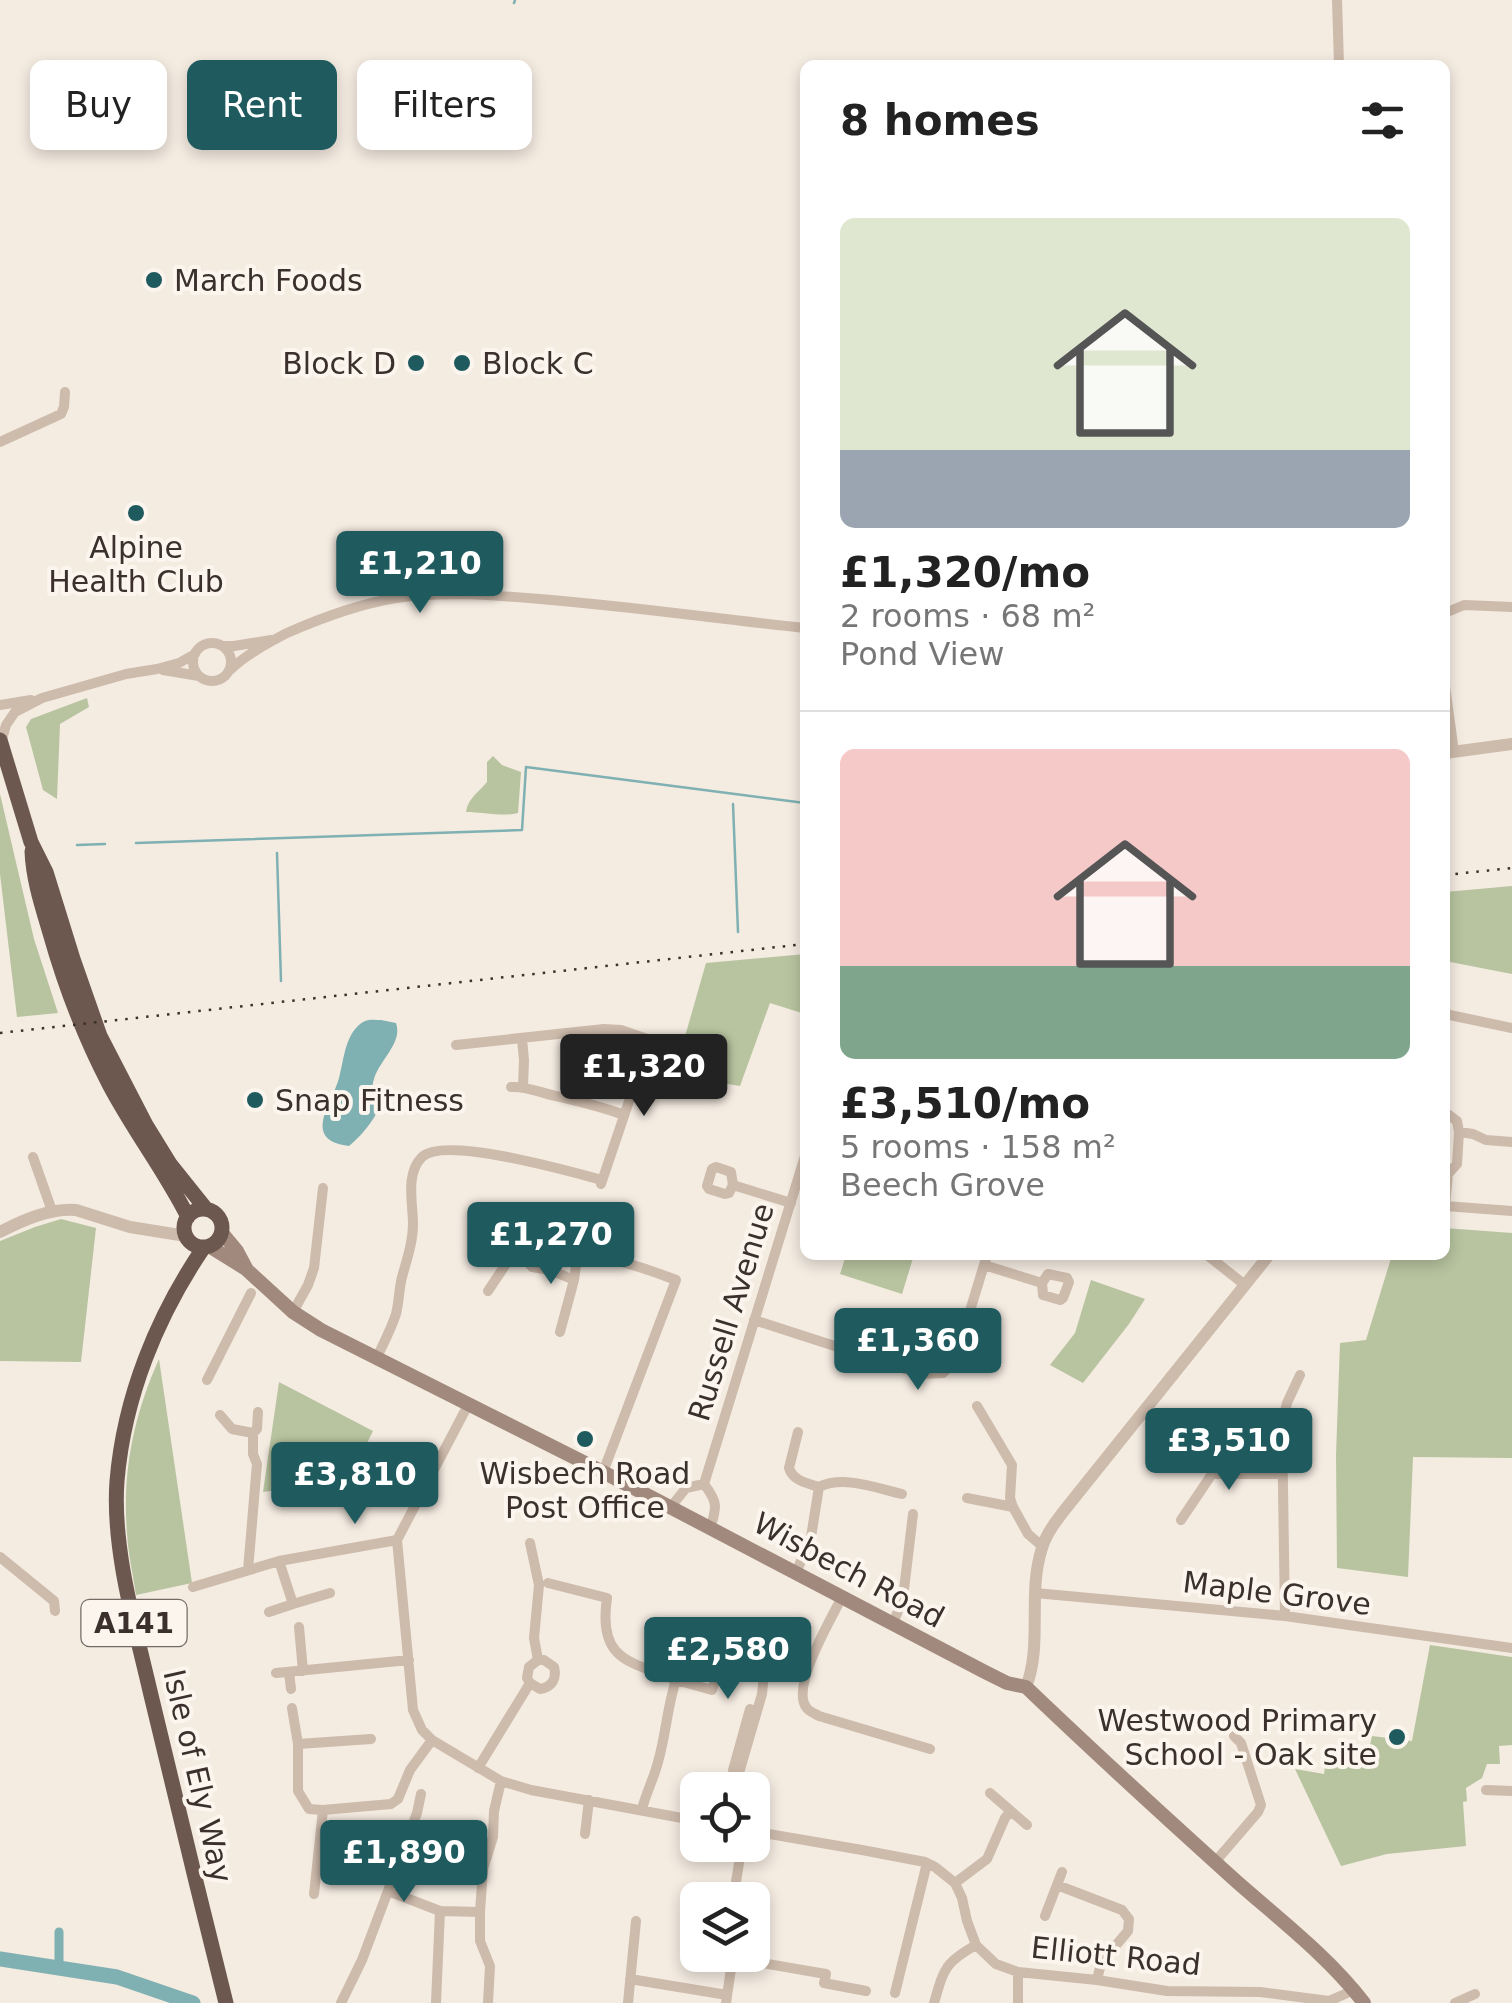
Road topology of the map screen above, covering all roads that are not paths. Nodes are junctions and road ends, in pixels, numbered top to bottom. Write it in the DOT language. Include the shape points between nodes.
graph roads {
  1 [pos="1337,0"];
  2 [pos="1340,60"];
  3 [pos="65,392"];
  4 [pos="0,442"];
  5 [pos="1512,607"];
  6 [pos="1450,610"];
  7 [pos="800,627"];
  8 [pos="276,639"];
  9 [pos="222,646"];
  10 [pos="195,654"];
  11 [pos="157,669"];
  12 [pos="230,670"];
  13 [pos="199,676"];
  14 [pos="42,698"];
  15 [pos="0,706"];
  16 [pos="0,741"];
  17 [pos="1512,744"];
  18 [pos="1450,752"];
  19 [pos="1450,1015"];
  20 [pos="1512,1028"];
  21 [pos="93,1037"];
  22 [pos="522,1039"];
  23 [pos="456,1045"];
  24 [pos="624,1114"];
  25 [pos="1450,1115"];
  26 [pos="1459,1132"];
  27 [pos="1512,1142"];
  28 [pos="32,1157"];
  29 [pos="1450,1172"];
  30 [pos="800,1173"];
  31 [pos="734,1185"];
  32 [pos="324,1188"];
  33 [pos="791,1203"];
  34 [pos="1450,1206"];
  35 [pos="206,1210"];
  36 [pos="52,1211"];
  37 [pos="1512,1211"];
  38 [pos="482,1226"];
  39 [pos="0,1232"];
  40 [pos="222,1233"];
  41 [pos="194,1235"];
  42 [pos="519,1245"];
  43 [pos="578,1251"];
  44 [pos="986,1260"];
  45 [pos="1213,1260"];
  46 [pos="1265,1260"];
  47 [pos="246,1269"];
  48 [pos="574,1280"];
  49 [pos="1042,1283"];
  50 [pos="1245,1285"];
  51 [pos="488,1291"];
  52 [pos="251,1292"];
  53 [pos="293,1312"];
  54 [pos="754,1320"];
  55 [pos="560,1332"];
  56 [pos="378,1357"];
  57 [pos="1300,1375"];
  58 [pos="207,1380"];
  59 [pos="468,1405"];
  60 [pos="977,1406"];
  61 [pos="258,1412"];
  62 [pos="220,1415"];
  63 [pos="798,1432"];
  64 [pos="253,1433"];
  65 [pos="603,1472"];
  66 [pos="1283,1474"];
  67 [pos="704,1484"];
  68 [pos="819,1487"];
  69 [pos="902,1494"];
  70 [pos="967,1498"];
  71 [pos="1013,1507"];
  72 [pos="670,1508"];
  73 [pos="913,1514"];
  74 [pos="1181,1520"];
  75 [pos="710,1529"];
  76 [pos="398,1540"];
  77 [pos="530,1543"];
  78 [pos="1042,1546"];
  79 [pos="0,1558"];
  80 [pos="279,1561"];
  81 [pos="248,1570"];
  82 [pos="796,1572"];
  83 [pos="548,1584"];
  84 [pos="193,1587"];
  85 [pos="330,1593"];
  86 [pos="1035,1593"];
  87 [pos="842,1597"];
  88 [pos="292,1604"];
  89 [pos="56,1612"];
  90 [pos="269,1612"];
  91 [pos="1285,1616"];
  92 [pos="893,1624"];
  93 [pos="299,1627"];
  94 [pos="728,1636"];
  95 [pos="1512,1648"];
  96 [pos="408,1660"];
  97 [pos="538,1660"];
  98 [pos="765,1664"];
  99 [pos="303,1670"];
  100 [pos="290,1672"];
  101 [pos="276,1673"];
  102 [pos="676,1680"];
  103 [pos="530,1683"];
  104 [pos="1026,1688"];
  105 [pos="290,1689"];
  106 [pos="292,1708"];
  107 [pos="750,1708"];
  108 [pos="1234,1736"];
  109 [pos="371,1739"];
  110 [pos="432,1740"];
  111 [pos="298,1744"];
  112 [pos="930,1749"];
  113 [pos="478,1768"];
  114 [pos="735,1772"];
  115 [pos="737,1772"];
  116 [pos="501,1781"];
  117 [pos="1486,1790"];
  118 [pos="1512,1791"];
  119 [pos="421,1794"];
  120 [pos="990,1794"];
  121 [pos="589,1800"];
  122 [pos="642,1809"];
  123 [pos="323,1810"];
  124 [pos="1010,1812"];
  125 [pos="680,1817"];
  126 [pos="1027,1825"];
  127 [pos="585,1834"];
  128 [pos="770,1834"];
  129 [pos="1216,1862"];
  130 [pos="927,1863"];
  131 [pos="1062,1872"];
  132 [pos="955,1883"];
  133 [pos="1057,1884"];
  134 [pos="388,1891"];
  135 [pos="314,1894"];
  136 [pos="440,1911"];
  137 [pos="480,1912"];
  138 [pos="1045,1916"];
  139 [pos="636,1922"];
  140 [pos="976,1945"];
  141 [pos="770,1963"];
  142 [pos="731,1972"];
  143 [pos="1018,1972"];
  144 [pos="630,1979"];
  145 [pos="1097,1980"];
  146 [pos="1354,1990"];
  147 [pos="866,1991"];
  148 [pos="895,1994"];
  149 [pos="1475,1994"];
  150 [pos="1167,1997"];
  151 [pos="1260,1998"];
  152 [pos="727,1999"];
  153 [pos="226,2003"];
  154 [pos="340,2003"];
  155 [pos="436,2003"];
  156 [pos="488,2003"];
  157 [pos="628,2003"];
  158 [pos="934,2003"];
  159 [pos="1018,2003"];
  160 [pos="1364,2003"];
  161 [pos="1455,2003"];
  1 -- 2 [label="street"];
  3 -- 4 [label="street" via="60,414"];
  5 -- 6 [label="street"];
  7 -- 8 [label="street" via="478,594 396,598"];
  8 -- 9 [label="street"];
  8 -- 12 [label="street"];
  9 -- 10 [label="street" via="204,644"];
  9 -- 12 [label="street" via="231,656"];
  10 -- 11 [label="street"];
  10 -- 13 [label="street"];
  11 -- 13 [label="street"];
  11 -- 14 [label="street"];
  12 -- 13 [label="street" via="218,680"];
  14 -- 15 [label="street"];
  14 -- 16 [label="street" via="14,712"];
  16 -- 21 [label="highway"];
  17 -- 18 [label="street"];
  19 -- 20 [label="street"];
  21 -- 35 [label="highway"];
  21 -- 41 [label="highway" via="110,1085"];
  22 -- 23 [label="street"];
  22 -- 24 [label="street" via="517,1087"];
  22 -- 24 [label="street" via="604,1029 653,1040"];
  24 -- 56 [label="street" via="601,1182 516,1158 444,1150 420,1159 412,1176 411,1245"];
  25 -- 26 [label="street"];
  26 -- 27 [label="street"];
  26 -- 29 [label="street" via="1457,1164"];
  28 -- 36 [label="street"];
  30 -- 33 [label="street, Russell Avenue"];
  31 -- 33 [label="street"];
  32 -- 53 [label="street" via="314,1268"];
  33 -- 54 [label="street, Russell Avenue"];
  34 -- 37 [label="street"];
  35 -- 40 [label="highway" via="220,1219"];
  35 -- 41 [label="highway" via="196,1211"];
  36 -- 39 [label="street"];
  36 -- 41 [label="street"];
  38 -- 42 [label="street" via="506,1226"];
  40 -- 41 [label="highway, A141" via="219,1239"];
  40 -- 47 [label="main road, Wisbech Road"];
  41 -- 47 [label="main road, Wisbech Road"];
  41 -- 153 [label="highway, Isle of Ely Way / A141" via="186,1273 140,1372 117,1482 129,1600"];
  42 -- 43 [label="street"];
  42 -- 48 [label="street" via="532,1267"];
  42 -- 51 [label="street"];
  43 -- 48 [label="street"];
  43 -- 65 [label="street" via="676,1280"];
  44 -- 49 [label="street"];
  44 -- 54 [label="street" via="955,1360 943,1373 921,1374"];
  45 -- 50 [label="street"];
  46 -- 50 [label="street"];
  47 -- 53 [label="main road, Wisbech Road"];
  48 -- 55 [label="street"];
  50 -- 78 [label="street"];
  52 -- 58 [label="street"];
  53 -- 56 [label="main road, Wisbech Road"];
  54 -- 67 [label="street, Russell Avenue"];
  56 -- 59 [label="main road, Wisbech Road"];
  57 -- 66 [label="street" via="1282,1424"];
  59 -- 65 [label="main road, Wisbech Road"];
  59 -- 76 [label="street"];
  60 -- 71 [label="street" via="1012,1465"];
  61 -- 64 [label="street"];
  62 -- 64 [label="street" via="232,1429"];
  63 -- 68 [label="street" via="791,1473"];
  64 -- 81 [label="street" via="257,1464"];
  65 -- 72 [label="main road, Wisbech Road"];
  66 -- 74 [label="street" via="1212,1474"];
  66 -- 91 [label="street"];
  67 -- 72 [label="street" via="686,1488"];
  67 -- 75 [label="street, Russell Avenue" via="715,1498"];
  68 -- 69 [label="street" via="840,1481"];
  68 -- 82 [label="street" via="811,1537"];
  70 -- 71 [label="street"];
  71 -- 78 [label="street"];
  72 -- 75 [label="main road, Wisbech Road"];
  73 -- 92 [label="street" via="903,1598"];
  75 -- 82 [label="main road, Wisbech Road"];
  76 -- 80 [label="street"];
  76 -- 96 [label="street"];
  77 -- 97 [label="street" via="539,1585"];
  78 -- 86 [label="street"];
  79 -- 89 [label="street" via="54,1600"];
  80 -- 81 [label="street"];
  80 -- 88 [label="street"];
  81 -- 84 [label="street"];
  82 -- 87 [label="main road, Wisbech Road"];
  83 -- 102 [label="street" via="608,1598 606,1637 616,1651"];
  85 -- 88 [label="street"];
  86 -- 91 [label="street, Maple Grove"];
  86 -- 104 [label="street" via="1034,1669"];
  87 -- 92 [label="main road, Wisbech Road"];
  87 -- 112 [label="street" via="808,1666 804,1705 819,1716"];
  88 -- 90 [label="street"];
  91 -- 95 [label="street, Maple Grove"];
  92 -- 104 [label="main road, Wisbech Road"];
  93 -- 99 [label="street"];
  94 -- 102 [label="street" via="712,1690"];
  96 -- 99 [label="street"];
  96 -- 110 [label="street" via="413,1710"];
  97 -- 103 [label="street" via="528,1667"];
  97 -- 103 [label="street" via="554,1667 555,1679 540,1689"];
  98 -- 115 [label="street"];
  99 -- 100 [label="street"];
  100 -- 101 [label="street"];
  100 -- 105 [label="street"];
  102 -- 122 [label="street"];
  103 -- 113 [label="street"];
  104 -- 129 [label="main road, Wisbech Road"];
  106 -- 111 [label="street"];
  107 -- 114 [label="street"];
  108 -- 129 [label="street" via="1260,1805"];
  109 -- 111 [label="street"];
  110 -- 113 [label="street"];
  110 -- 123 [label="street" via="391,1804"];
  111 -- 123 [label="street" via="298,1790 309,1808"];
  113 -- 116 [label="street"];
  116 -- 121 [label="street"];
  116 -- 137 [label="street"];
  117 -- 118 [label="street"];
  119 -- 134 [label="street"];
  120 -- 124 [label="street"];
  121 -- 122 [label="street"];
  121 -- 127 [label="street"];
  122 -- 125 [label="street"];
  123 -- 135 [label="street"];
  124 -- 126 [label="street"];
  124 -- 132 [label="street" via="987,1859"];
  128 -- 130 [label="street"];
  129 -- 146 [label="main road, Wisbech Road"];
  130 -- 132 [label="street"];
  130 -- 148 [label="street"];
  131 -- 133 [label="street"];
  132 -- 140 [label="street"];
  133 -- 138 [label="street"];
  133 -- 145 [label="street" via="1122,1910 1129,1919"];
  134 -- 136 [label="street"];
  134 -- 154 [label="street"];
  136 -- 137 [label="street"];
  136 -- 155 [label="street"];
  137 -- 156 [label="street" via="480,1941 490,1966"];
  139 -- 144 [label="street"];
  140 -- 143 [label="street, Elliott Road" via="996,1964"];
  140 -- 158 [label="street" via="946,1967"];
  141 -- 147 [label="street" via="826,1974 824,1983"];
  142 -- 152 [label="street"];
  143 -- 145 [label="street, Elliott Road"];
  143 -- 159 [label="street"];
  144 -- 152 [label="street"];
  144 -- 157 [label="street"];
  145 -- 150 [label="street, Elliott Road"];
  146 -- 151 [label="street, Elliott Road" via="1329,2001"];
  146 -- 160 [label="main road, Wisbech Road"];
  149 -- 161 [label="street"];
  150 -- 151 [label="street, Elliott Road"];
}
